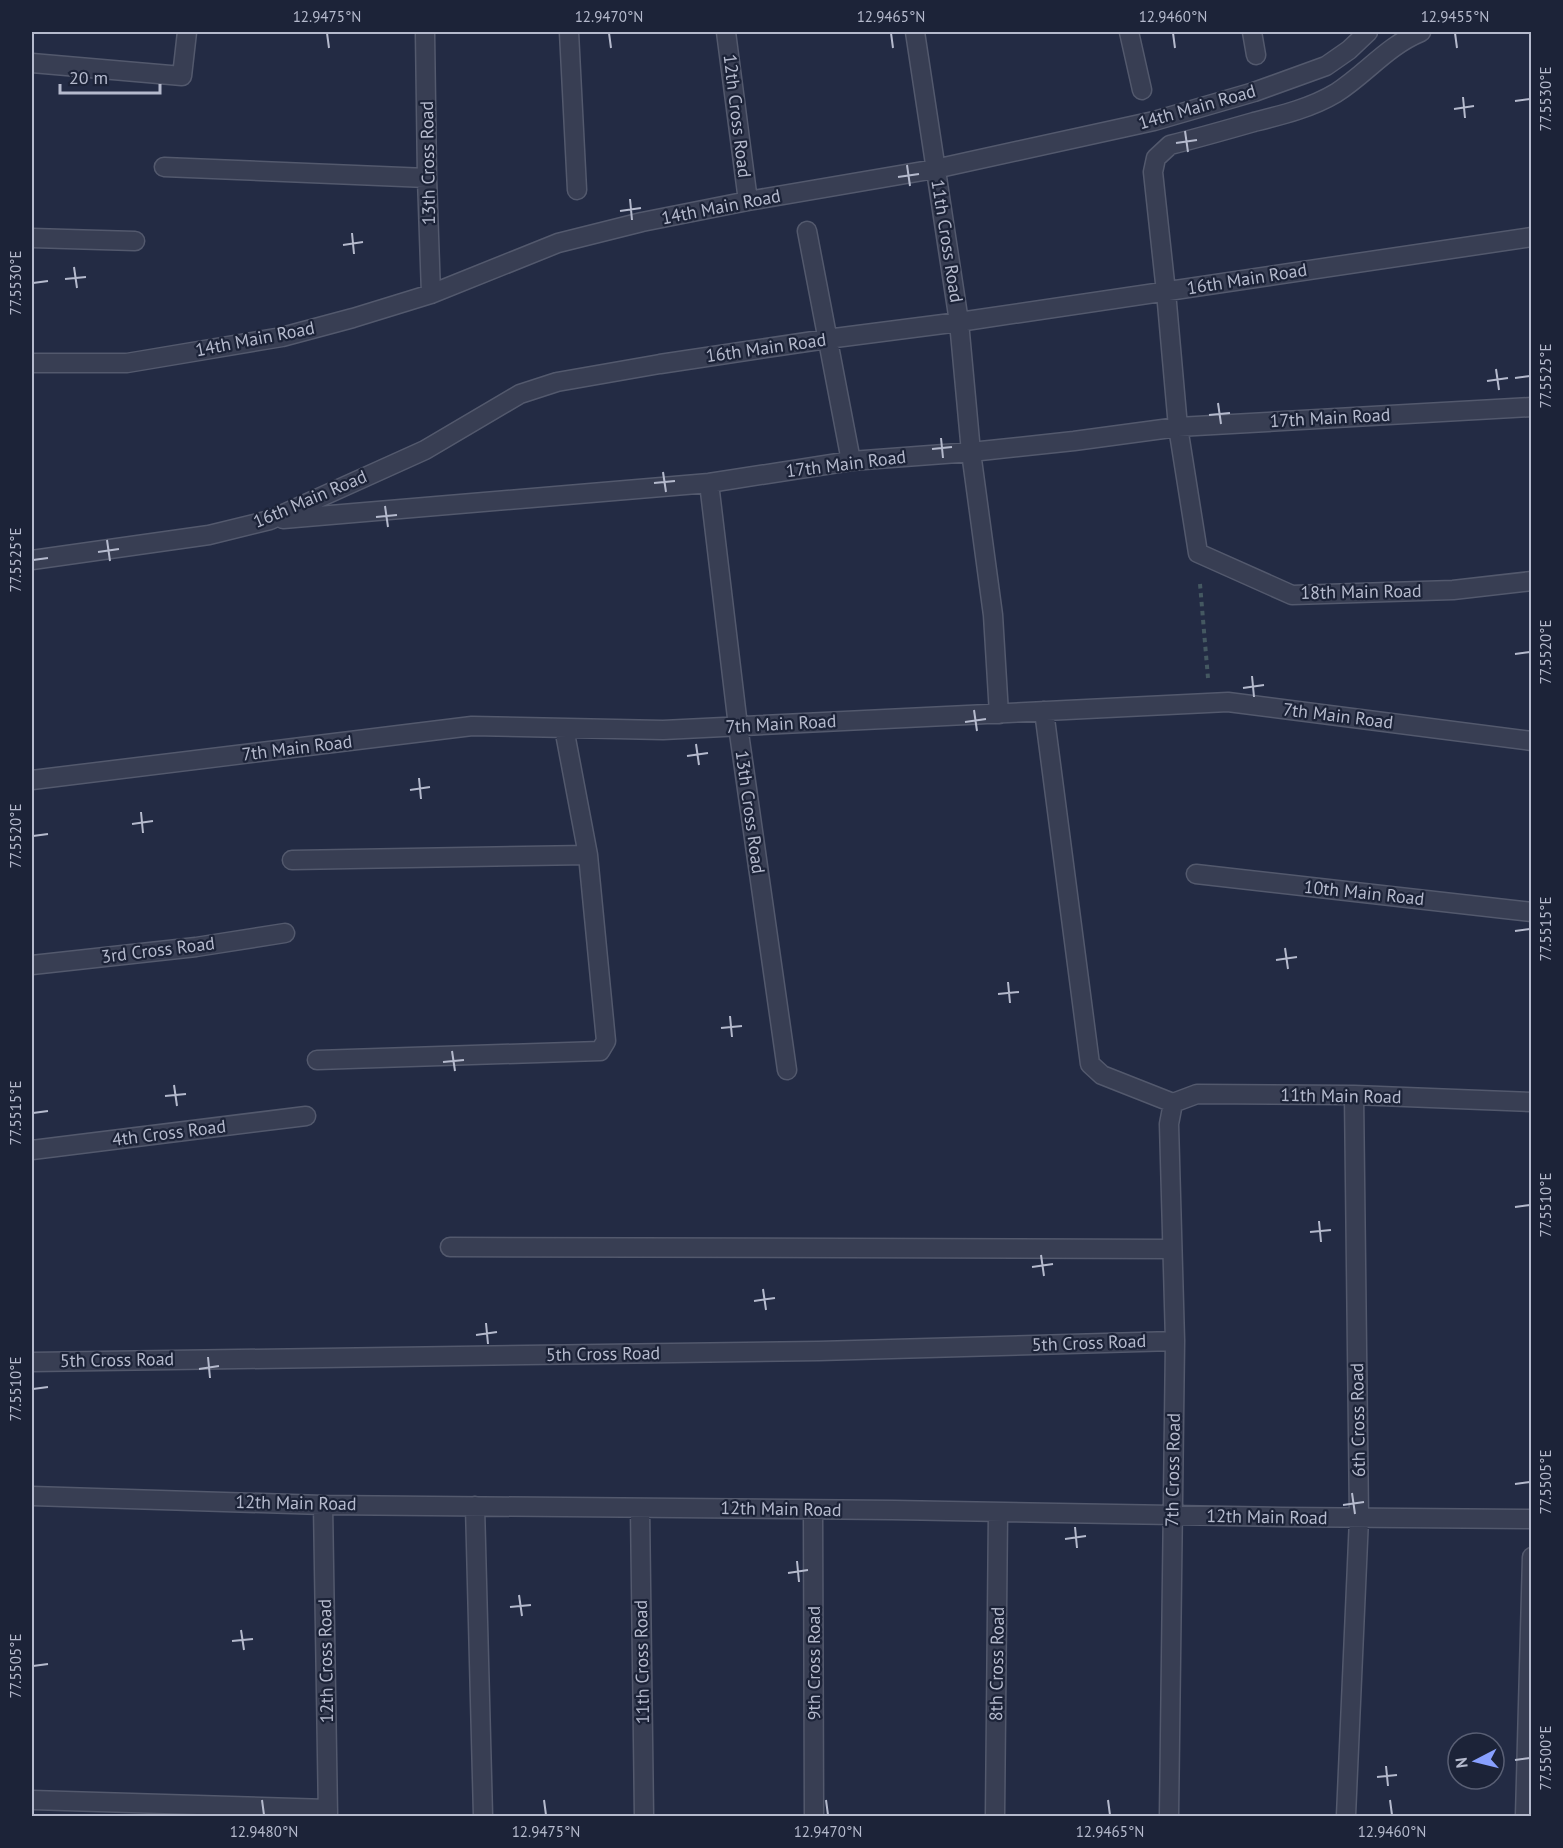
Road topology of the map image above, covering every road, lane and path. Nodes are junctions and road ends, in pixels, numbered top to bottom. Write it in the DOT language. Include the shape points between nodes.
graph roads {
  1 [pos="187,32"];
  2 [pos="425,32"];
  3 [pos="569,32"];
  4 [pos="726,32"];
  5 [pos="915,32"];
  6 [pos="1129,32"];
  7 [pos="1252,32"];
  8 [pos="1368,32"];
  9 [pos="1421,32"];
  10 [pos="1256,55"];
  11 [pos="32,63"];
  12 [pos="1142,90"];
  13 [pos="164,167"];
  14 [pos="935,169"];
  15 [pos="427,178"];
  16 [pos="577,190"];
  17 [pos="748,201"];
  18 [pos="807,231"];
  19 [pos="1532,237"];
  20 [pos="32,238"];
  21 [pos="135,241"];
  22 [pos="1166,292"];
  23 [pos="431,294"];
  24 [pos="959,322"];
  25 [pos="826,339"];
  26 [pos="32,363"];
  27 [pos="1532,407"];
  28 [pos="1178,427"];
  29 [pos="971,452"];
  30 [pos="851,461"];
  31 [pos="709,483"];
  32 [pos="270,520"];
  33 [pos="1198,553"];
  34 [pos="32,560"];
  35 [pos="1532,581"];
  36 [pos="1210,703"];
  37 [pos="1044,711"];
  38 [pos="999,714"];
  39 [pos="738,726"];
  40 [pos="564,728"];
  41 [pos="1532,741"];
  42 [pos="32,780"];
  43 [pos="588,855"];
  44 [pos="292,860"];
  45 [pos="1196,874"];
  46 [pos="1532,912"];
  47 [pos="285,933"];
  48 [pos="32,965"];
  49 [pos="317,1060"];
  50 [pos="787,1070"];
  51 [pos="1354,1095"];
  52 [pos="1173,1102"];
  53 [pos="1532,1102"];
  54 [pos="306,1116"];
  55 [pos="32,1150"];
  56 [pos="450,1247"];
  57 [pos="1172,1249"];
  58 [pos="1174,1341"];
  59 [pos="32,1362"];
  60 [pos="32,1496"];
  61 [pos="323,1504"];
  62 [pos="475,1506"];
  63 [pos="640,1508"];
  64 [pos="813,1510"];
  65 [pos="998,1512"];
  66 [pos="1172,1515"];
  67 [pos="1359,1518"];
  68 [pos="1532,1519"];
  69 [pos="1532,1557"];
  70 [pos="32,1800"];
  71 [pos="328,1813"];
  72 [pos="483,1816"];
  73 [pos="644,1816"];
  74 [pos="814,1816"];
  75 [pos="995,1816"];
  76 [pos="1169,1816"];
  77 [pos="1346,1816"];
  78 [pos="1525,1816"];
  1 -- 11 [label="street" via="182,76"];
  2 -- 15 [label="street, 13th Cross Road"];
  3 -- 16 [label="street"];
  4 -- 17 [label="street, 12th Cross Road"];
  5 -- 14 [label="street, 11th Cross Road"];
  6 -- 12 [label="street"];
  7 -- 10 [label="street"];
  8 -- 14 [label="street, 14th Main Road" via="1326,66 1254,92 1154,121"];
  9 -- 22 [label="street" via="1387,50 1336,93 1289,113 1170,145 1156,158 1153,172"];
  13 -- 15 [label="street"];
  14 -- 17 [label="street, 14th Main Road"];
  14 -- 24 [label="street, 11th Cross Road"];
  15 -- 23 [label="street, 13th Cross Road"];
  17 -- 23 [label="street, 14th Main Road" via="558,243"];
  18 -- 25 [label="street"];
  19 -- 22 [label="street, 16th Main Road"];
  20 -- 21 [label="street"];
  22 -- 24 [label="street, 16th Main Road"];
  22 -- 28 [label="street"];
  23 -- 26 [label="street, 14th Main Road" via="282,336 160,358 127,363"];
  24 -- 25 [label="street, 16th Main Road"];
  24 -- 29 [label="street, 11th Cross Road"];
  25 -- 30 [label="street"];
  25 -- 32 [label="street, 16th Main Road" via="557,382 520,394 424,450"];
  27 -- 28 [label="street, 17th Main Road"];
  28 -- 29 [label="street, 17th Main Road"];
  28 -- 33 [label="street"];
  29 -- 30 [label="street, 17th Main Road"];
  29 -- 38 [label="street, 11th Cross Road" via="993,615"];
  30 -- 31 [label="street, 17th Main Road"];
  31 -- 32 [label="street, 17th Main Road"];
  31 -- 39 [label="street, 13th Cross Road"];
  32 -- 34 [label="street, 16th Main Road" via="210,535"];
  33 -- 35 [label="street, 18th Main Road" via="1292,595 1453,590"];
  33 -- 36 [label="path"];
  36 -- 37 [label="street, 7th Main Road"];
  36 -- 41 [label="street, 7th Main Road" via="1228,702"];
  37 -- 38 [label="street, 7th Main Road"];
  37 -- 52 [label="street" via="1090,1064 1102,1075"];
  38 -- 39 [label="street, 7th Main Road"];
  39 -- 40 [label="street, 7th Main Road" via="663,730"];
  39 -- 50 [label="street, 13th Cross Road"];
  40 -- 42 [label="street, 7th Main Road" via="472,726"];
  40 -- 43 [label="street"];
  43 -- 44 [label="street"];
  43 -- 49 [label="street" via="606,1041 600,1051"];
  45 -- 46 [label="street, 10th Main Road"];
  47 -- 48 [label="street, 3rd Cross Road"];
  51 -- 52 [label="street, 11th Main Road" via="1197,1094"];
  51 -- 53 [label="street, 11th Main Road"];
  51 -- 67 [label="street, 6th Cross Road"];
  52 -- 57 [label="street, 7th Cross Road" via="1169,1124"];
  54 -- 55 [label="street, 4th Cross Road"];
  56 -- 57 [label="street"];
  57 -- 58 [label="street, 7th Cross Road"];
  58 -- 59 [label="street, 5th Cross Road" via="819,1351"];
  58 -- 66 [label="street, 7th Cross Road"];
  60 -- 61 [label="street, 12th Main Road"];
  61 -- 62 [label="street, 12th Main Road"];
  61 -- 71 [label="street, 12th Cross Road"];
  62 -- 63 [label="street, 12th Main Road"];
  62 -- 72 [label="street"];
  63 -- 64 [label="street, 12th Main Road"];
  63 -- 73 [label="street, 11th Cross Road"];
  64 -- 65 [label="street, 12th Main Road"];
  64 -- 74 [label="street, 9th Cross Road"];
  65 -- 66 [label="street, 12th Main Road"];
  65 -- 75 [label="street, 8th Cross Road"];
  66 -- 67 [label="street, 12th Main Road"];
  66 -- 76 [label="street, 7th Cross Road"];
  67 -- 68 [label="street, 12th Main Road"];
  67 -- 77 [label="street, 6th Cross Road"];
  69 -- 78 [label="street"];
  70 -- 71 [label="street"];
}
